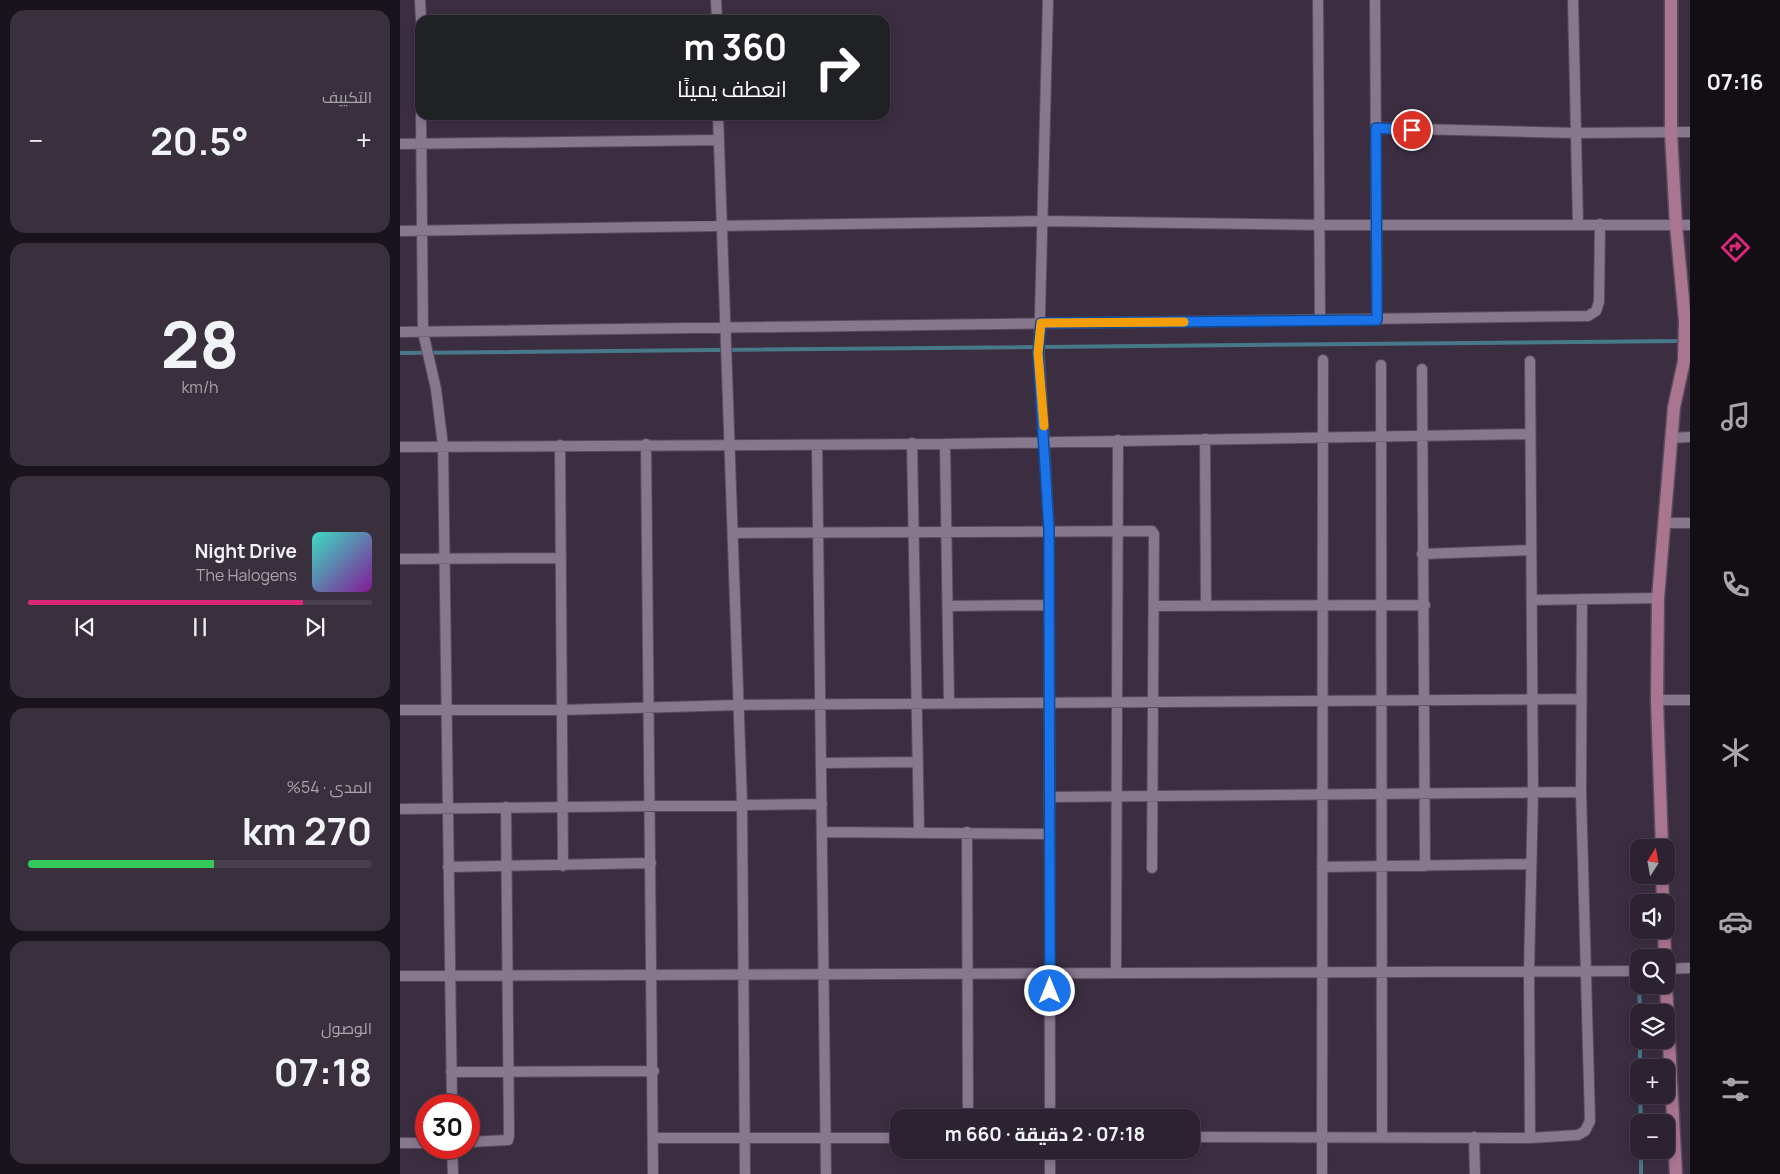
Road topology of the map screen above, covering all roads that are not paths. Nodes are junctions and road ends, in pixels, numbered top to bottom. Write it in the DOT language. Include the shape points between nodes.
graph roads {
  1 [pos="420,0"];
  2 [pos="716,0"];
  3 [pos="1048,0"];
  4 [pos="1318,0"];
  5 [pos="1375,0"];
  6 [pos="1573,0"];
  7 [pos="1671,0"];
  8 [pos="421,15"];
  9 [pos="717,15"];
  10 [pos="421,120"];
  11 [pos="718,120"];
  12 [pos="1376,128"];
  13 [pos="1690,132"];
  14 [pos="1671,133"];
  15 [pos="1576,134"];
  16 [pos="719,140"];
  17 [pos="400,144"];
  18 [pos="422,144"];
  19 [pos="1043,221"];
  20 [pos="1377,224"];
  21 [pos="1578,224"];
  22 [pos="1600,224"];
  23 [pos="1320,225"];
  24 [pos="1690,225"];
  25 [pos="722,226"];
  26 [pos="1676,226"];
  27 [pos="422,230"];
  28 [pos="400,231"];
  29 [pos="1377,320"];
  30 [pos="1320,321"];
  31 [pos="1041,323"];
  32 [pos="725,328"];
  33 [pos="400,332"];
  34 [pos="423,332"];
  35 [pos="1323,360"];
  36 [pos="1530,361"];
  37 [pos="1381,364"];
  38 [pos="1422,369"];
  39 [pos="1530,434"];
  40 [pos="1381,436"];
  41 [pos="1422,436"];
  42 [pos="1323,437"];
  43 [pos="1690,437"];
  44 [pos="1671,438"];
  45 [pos="1205,439"];
  46 [pos="1118,440"];
  47 [pos="1046,441"];
  48 [pos="912,443"];
  49 [pos="646,444"];
  50 [pos="730,444"];
  51 [pos="945,444"];
  52 [pos="560,445"];
  53 [pos="817,445"];
  54 [pos="443,446"];
  55 [pos="400,447"];
  56 [pos="1690,522"];
  57 [pos="1665,523"];
  58 [pos="1049,530"];
  59 [pos="1118,530"];
  60 [pos="946,531"];
  61 [pos="818,532"];
  62 [pos="914,532"];
  63 [pos="733,533"];
  64 [pos="1531,550"];
  65 [pos="1422,554"];
  66 [pos="445,558"];
  67 [pos="561,558"];
  68 [pos="400,559"];
  69 [pos="1658,598"];
  70 [pos="1582,599"];
  71 [pos="1532,600"];
  72 [pos="1323,604"];
  73 [pos="1381,604"];
  74 [pos="1049,605"];
  75 [pos="1206,605"];
  76 [pos="1425,605"];
  77 [pos="948,606"];
  78 [pos="1154,606"];
  79 [pos="1582,699"];
  80 [pos="1658,700"];
  81 [pos="1690,700"];
  82 [pos="1424,701"];
  83 [pos="1533,701"];
  84 [pos="1153,702"];
  85 [pos="1323,702"];
  86 [pos="1381,702"];
  87 [pos="950,703"];
  88 [pos="1050,703"];
  89 [pos="1117,703"];
  90 [pos="821,704"];
  91 [pos="917,704"];
  92 [pos="739,705"];
  93 [pos="651,707"];
  94 [pos="400,710"];
  95 [pos="446,710"];
  96 [pos="562,710"];
  97 [pos="918,762"];
  98 [pos="822,763"];
  99 [pos="1534,792"];
  100 [pos="1581,792"];
  101 [pos="1322,794"];
  102 [pos="1381,794"];
  103 [pos="1424,794"];
  104 [pos="1117,796"];
  105 [pos="1152,796"];
  106 [pos="1050,797"];
  107 [pos="742,804"];
  108 [pos="822,804"];
  109 [pos="652,805"];
  110 [pos="563,806"];
  111 [pos="506,807"];
  112 [pos="448,808"];
  113 [pos="400,809"];
  114 [pos="822,832"];
  115 [pos="920,832"];
  116 [pos="967,832"];
  117 [pos="1050,834"];
  118 [pos="1662,839"];
  119 [pos="651,863"];
  120 [pos="1531,864"];
  121 [pos="508,866"];
  122 [pos="563,866"];
  123 [pos="1381,866"];
  124 [pos="1425,866"];
  125 [pos="448,867"];
  126 [pos="1322,867"];
  127 [pos="1152,868"];
  128 [pos="1690,968"];
  129 [pos="1675,969"];
  130 [pos="1586,971"];
  131 [pos="1630,971"];
  132 [pos="967,972"];
  133 [pos="1116,972"];
  134 [pos="1322,972"];
  135 [pos="1381,972"];
  136 [pos="1529,972"];
  137 [pos="822,973"];
  138 [pos="1050,973"];
  139 [pos="652,974"];
  140 [pos="743,974"];
  141 [pos="400,976"];
  142 [pos="450,976"];
  143 [pos="509,976"];
  144 [pos="1666,994"];
  145 [pos="508,1071"];
  146 [pos="654,1071"];
  147 [pos="451,1072"];
  148 [pos="452,1094"];
  149 [pos="968,1109"];
  150 [pos="1050,1109"];
  151 [pos="1200,1137"];
  152 [pos="1474,1137"];
  153 [pos="654,1138"];
  154 [pos="825,1138"];
  155 [pos="890,1138"];
  156 [pos="1382,1138"];
  157 [pos="1530,1138"];
  158 [pos="744,1139"];
  159 [pos="1322,1139"];
  160 [pos="480,1141"];
  161 [pos="400,1143"];
  162 [pos="415,1143"];
  163 [pos="452,1159"];
  164 [pos="1050,1159"];
  165 [pos="453,1174"];
  166 [pos="654,1174"];
  167 [pos="745,1174"];
  168 [pos="826,1174"];
  169 [pos="1050,1174"];
  170 [pos="1322,1174"];
  171 [pos="1475,1174"];
  172 [pos="1676,1174"];
  1 -- 8 [label="street"];
  2 -- 9 [label="street"];
  3 -- 19 [label="street"];
  4 -- 23 [label="street"];
  5 -- 12 [label="street"];
  6 -- 15 [label="street"];
  7 -- 14 [label="street"];
  10 -- 18 [label="street"];
  11 -- 16 [label="street"];
  12 -- 15 [label="street"];
  12 -- 20 [label="street"];
  13 -- 14 [label="street"];
  14 -- 15 [label="street"];
  14 -- 26 [label="street"];
  15 -- 21 [label="street"];
  16 -- 18 [label="street"];
  16 -- 25 [label="street"];
  17 -- 18 [label="street"];
  18 -- 27 [label="street"];
  19 -- 23 [label="street"];
  19 -- 25 [label="street"];
  19 -- 31 [label="street"];
  20 -- 21 [label="street"];
  20 -- 23 [label="street"];
  20 -- 29 [label="street"];
  21 -- 22 [label="street"];
  22 -- 26 [label="street"];
  22 -- 29 [label="street" via="1599,302 1596,311 1588,316"];
  23 -- 30 [label="street"];
  24 -- 26 [label="street"];
  25 -- 27 [label="street"];
  25 -- 32 [label="street"];
  26 -- 44 [label="street" via="1685,321 1684,361"];
  27 -- 28 [label="street"];
  27 -- 34 [label="street"];
  29 -- 30 [label="street"];
  30 -- 31 [label="street"];
  31 -- 32 [label="street"];
  31 -- 47 [label="street" via="1038,353"];
  32 -- 34 [label="street"];
  32 -- 50 [label="street"];
  33 -- 34 [label="street"];
  34 -- 54 [label="street" via="436,389"];
  35 -- 42 [label="street"];
  36 -- 39 [label="street"];
  37 -- 40 [label="street"];
  38 -- 41 [label="street"];
  39 -- 41 [label="street"];
  39 -- 64 [label="street"];
  40 -- 41 [label="street"];
  40 -- 42 [label="street"];
  40 -- 73 [label="street"];
  41 -- 65 [label="street"];
  42 -- 45 [label="street"];
  42 -- 72 [label="street"];
  43 -- 44 [label="street"];
  44 -- 57 [label="street"];
  45 -- 46 [label="street"];
  45 -- 75 [label="street"];
  46 -- 47 [label="street"];
  46 -- 59 [label="street"];
  47 -- 51 [label="street"];
  47 -- 58 [label="street"];
  48 -- 51 [label="street"];
  48 -- 53 [label="street"];
  48 -- 62 [label="street"];
  49 -- 50 [label="street"];
  49 -- 52 [label="street"];
  49 -- 93 [label="street"];
  50 -- 53 [label="street"];
  50 -- 63 [label="street"];
  51 -- 60 [label="street"];
  52 -- 54 [label="street"];
  52 -- 67 [label="street"];
  53 -- 61 [label="street"];
  54 -- 55 [label="street"];
  54 -- 66 [label="street"];
  56 -- 57 [label="street"];
  57 -- 69 [label="street"];
  58 -- 59 [label="street"];
  58 -- 60 [label="street"];
  58 -- 74 [label="street"];
  59 -- 78 [label="street" via="1149,530 1154,534"];
  59 -- 89 [label="street"];
  60 -- 62 [label="street"];
  60 -- 77 [label="street"];
  61 -- 62 [label="street"];
  61 -- 63 [label="street"];
  61 -- 90 [label="street"];
  62 -- 91 [label="street"];
  63 -- 92 [label="street"];
  64 -- 65 [label="street"];
  64 -- 71 [label="street"];
  65 -- 76 [label="street"];
  66 -- 67 [label="street"];
  66 -- 68 [label="street"];
  66 -- 95 [label="street"];
  67 -- 96 [label="street"];
  69 -- 70 [label="street"];
  69 -- 80 [label="street"];
  70 -- 71 [label="street"];
  70 -- 79 [label="street"];
  71 -- 83 [label="street"];
  72 -- 73 [label="street"];
  72 -- 75 [label="street"];
  72 -- 85 [label="street"];
  73 -- 76 [label="street"];
  73 -- 86 [label="street"];
  74 -- 77 [label="street"];
  74 -- 88 [label="street"];
  75 -- 78 [label="street"];
  76 -- 82 [label="street"];
  77 -- 87 [label="street"];
  78 -- 84 [label="street"];
  79 -- 83 [label="street"];
  79 -- 100 [label="street"];
  80 -- 81 [label="street"];
  80 -- 118 [label="street"];
  82 -- 83 [label="street"];
  82 -- 86 [label="street"];
  82 -- 103 [label="street"];
  83 -- 99 [label="street"];
  84 -- 85 [label="street"];
  84 -- 89 [label="street"];
  84 -- 105 [label="street"];
  85 -- 86 [label="street"];
  85 -- 101 [label="street"];
  86 -- 102 [label="street"];
  87 -- 88 [label="street"];
  87 -- 91 [label="street"];
  88 -- 89 [label="street"];
  88 -- 106 [label="street"];
  89 -- 104 [label="street"];
  90 -- 91 [label="street"];
  90 -- 92 [label="street"];
  90 -- 98 [label="street"];
  91 -- 97 [label="street"];
  92 -- 93 [label="street"];
  92 -- 107 [label="street"];
  93 -- 96 [label="street"];
  93 -- 109 [label="street"];
  94 -- 95 [label="street"];
  95 -- 96 [label="street"];
  95 -- 112 [label="street"];
  96 -- 110 [label="street"];
  97 -- 98 [label="street"];
  97 -- 115 [label="street"];
  98 -- 108 [label="street"];
  99 -- 100 [label="street"];
  99 -- 103 [label="street"];
  99 -- 120 [label="street"];
  100 -- 130 [label="street"];
  101 -- 102 [label="street"];
  101 -- 105 [label="street"];
  101 -- 126 [label="street"];
  102 -- 103 [label="street"];
  102 -- 123 [label="street"];
  103 -- 124 [label="street"];
  104 -- 105 [label="street"];
  104 -- 106 [label="street"];
  104 -- 133 [label="street"];
  105 -- 127 [label="street"];
  106 -- 117 [label="street"];
  107 -- 108 [label="street"];
  107 -- 109 [label="street"];
  107 -- 140 [label="street"];
  108 -- 114 [label="street"];
  109 -- 110 [label="street"];
  109 -- 119 [label="street"];
  110 -- 111 [label="street"];
  110 -- 122 [label="street"];
  111 -- 112 [label="street"];
  111 -- 121 [label="street"];
  112 -- 113 [label="street"];
  112 -- 125 [label="street"];
  114 -- 115 [label="street"];
  114 -- 137 [label="street"];
  115 -- 116 [label="street"];
  116 -- 117 [label="street"];
  116 -- 132 [label="street"];
  117 -- 138 [label="street"];
  119 -- 122 [label="street"];
  119 -- 139 [label="street"];
  120 -- 124 [label="street"];
  120 -- 136 [label="street"];
  121 -- 122 [label="street"];
  121 -- 125 [label="street"];
  121 -- 143 [label="street"];
  123 -- 124 [label="street"];
  123 -- 126 [label="street"];
  123 -- 135 [label="street"];
  125 -- 142 [label="street"];
  126 -- 134 [label="street"];
  128 -- 129 [label="street"];
  130 -- 131 [label="street"];
  130 -- 136 [label="street"];
  130 -- 157 [label="street" via="1590,1121 1585,1131 1578,1135"];
  132 -- 137 [label="street"];
  132 -- 138 [label="street"];
  132 -- 149 [label="street"];
  133 -- 134 [label="street"];
  133 -- 138 [label="street"];
  134 -- 135 [label="street"];
  134 -- 159 [label="street"];
  135 -- 136 [label="street"];
  135 -- 156 [label="street"];
  136 -- 157 [label="street"];
  137 -- 140 [label="street"];
  137 -- 154 [label="street"];
  138 -- 150 [label="street"];
  139 -- 140 [label="street"];
  139 -- 143 [label="street"];
  139 -- 146 [label="street"];
  140 -- 158 [label="street"];
  141 -- 142 [label="street"];
  142 -- 143 [label="street"];
  142 -- 147 [label="street"];
  143 -- 145 [label="street"];
  144 -- 172 [label="street"];
  145 -- 146 [label="street"];
  145 -- 147 [label="street"];
  145 -- 160 [label="street" via="508,1140"];
  146 -- 153 [label="street"];
  147 -- 148 [label="street"];
  151 -- 159 [label="street"];
  152 -- 156 [label="street"];
  152 -- 157 [label="street"];
  152 -- 171 [label="street"];
  153 -- 158 [label="street"];
  153 -- 166 [label="street"];
  154 -- 155 [label="street"];
  154 -- 158 [label="street"];
  154 -- 168 [label="street"];
  156 -- 159 [label="street"];
  158 -- 167 [label="street"];
  159 -- 170 [label="street"];
  161 -- 162 [label="street"];
  163 -- 165 [label="street"];
  164 -- 169 [label="street"];
}
